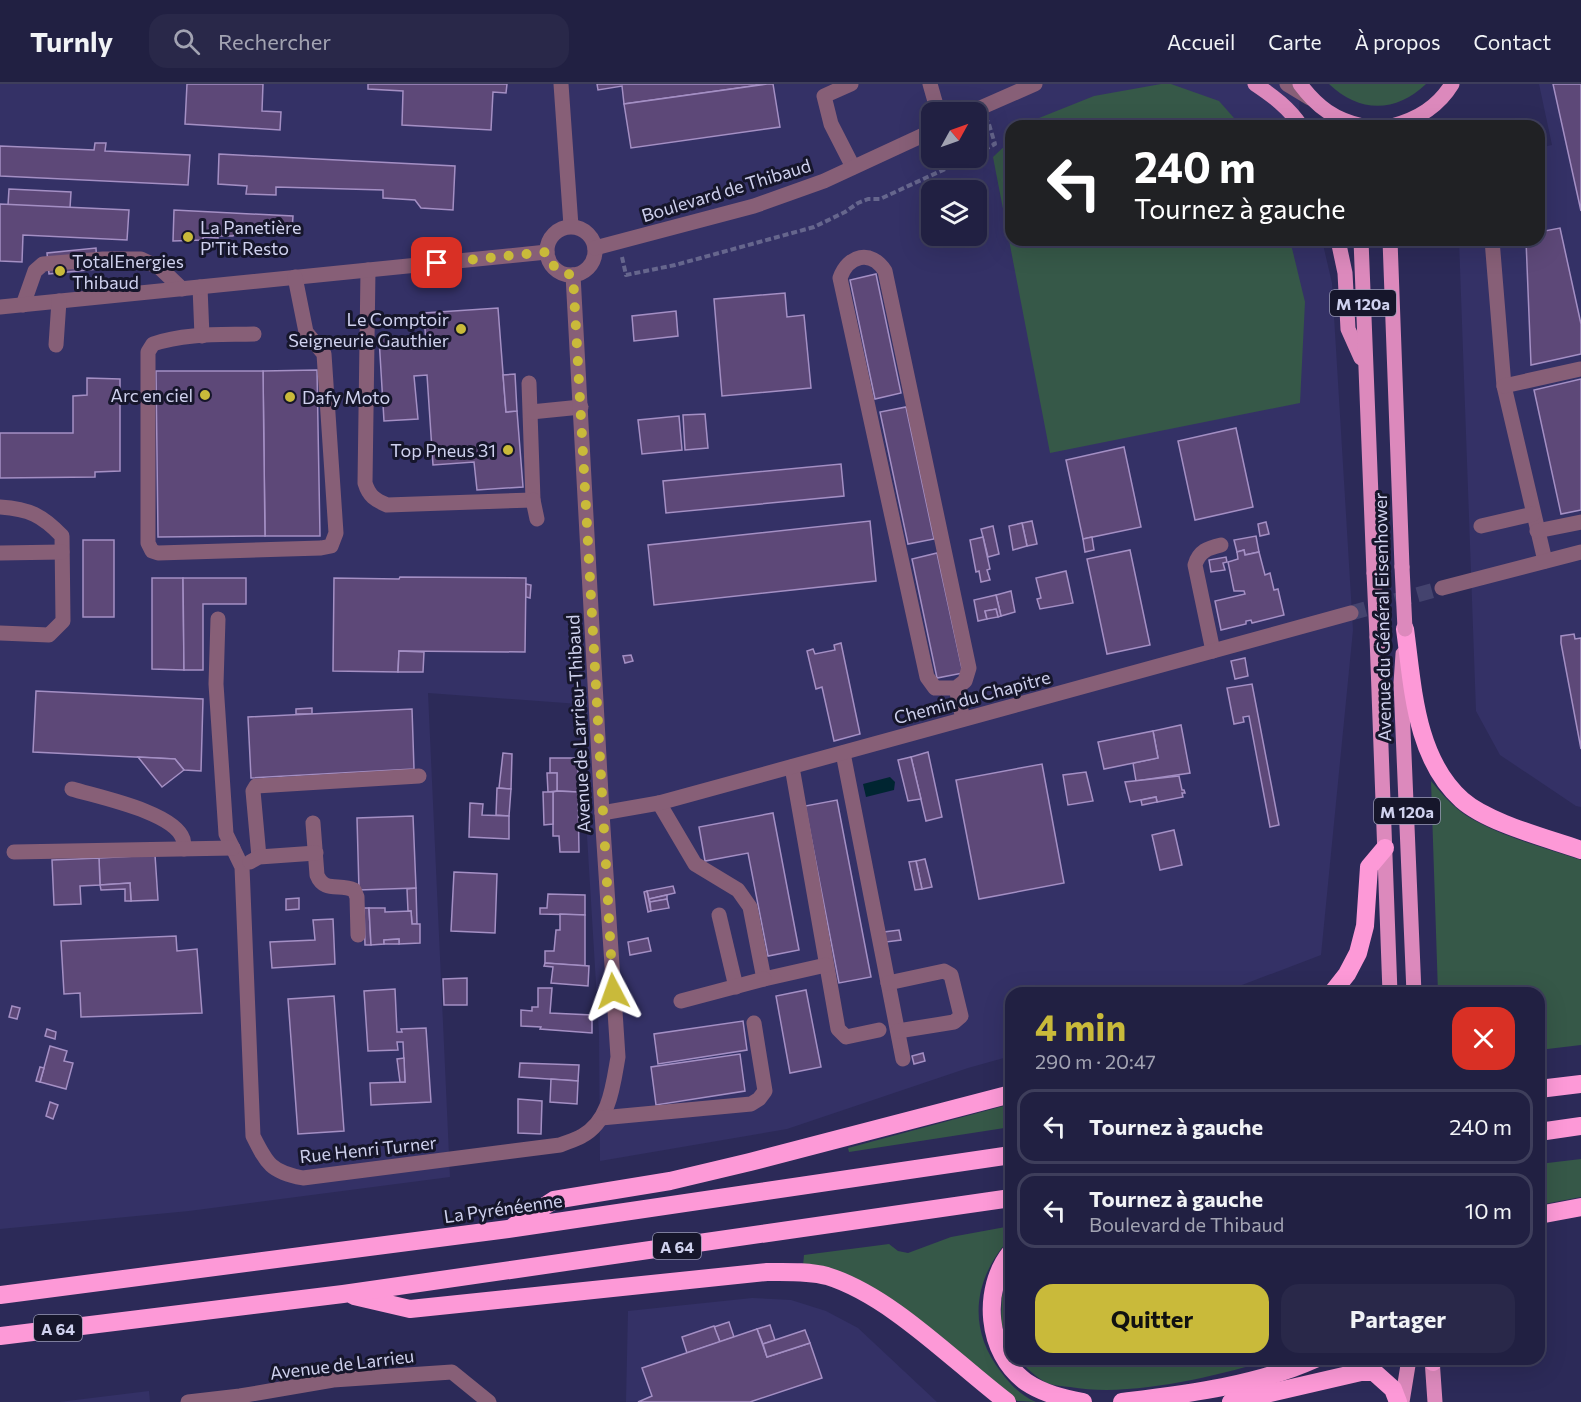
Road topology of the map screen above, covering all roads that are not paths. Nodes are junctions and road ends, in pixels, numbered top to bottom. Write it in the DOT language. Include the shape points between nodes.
graph roads {
  1 [pos="561,84"];
  2 [pos="851,84"];
  3 [pos="930,84"];
  4 [pos="1035,84"];
  5 [pos="1255,84"];
  6 [pos="1287,84"];
  7 [pos="1300,84"];
  8 [pos="1452,84"];
  9 [pos="1311,99"];
  10 [pos="935,102"];
  11 [pos="987,105"];
  12 [pos="1297,120"];
  13 [pos="1334,120"];
  14 [pos="1414,120"];
  15 [pos="921,136"];
  16 [pos="853,167"];
  17 [pos="571,226"];
  18 [pos="1339,246"];
  19 [pos="1360,246"];
  20 [pos="1390,246"];
  21 [pos="1492,246"];
  22 [pos="595,248"];
  23 [pos="547,252"];
  24 [pos="368,270"];
  25 [pos="573,275"];
  26 [pos="296,278"];
  27 [pos="200,287"];
  28 [pos="182,289"];
  29 [pos="58,301"];
  30 [pos="23,305"];
  31 [pos="0,307"];
  32 [pos="254,334"];
  33 [pos="202,336"];
  34 [pos="56,345"];
  35 [pos="1365,366"];
  36 [pos="1580,369"];
  37 [pos="529,383"];
  38 [pos="1503,386"];
  39 [pos="581,407"];
  40 [pos="531,412"];
  41 [pos="533,500"];
  42 [pos="0,507"];
  43 [pos="1533,514"];
  44 [pos="537,519"];
  45 [pos="1581,522"];
  46 [pos="1481,526"];
  47 [pos="1537,531"];
  48 [pos="1221,545"];
  49 [pos="62,552"];
  50 [pos="1581,552"];
  51 [pos="0,554"];
  52 [pos="1545,561"];
  53 [pos="1442,588"];
  54 [pos="1351,613"];
  55 [pos="218,619"];
  56 [pos="1405,629"];
  57 [pos="0,633"];
  58 [pos="1213,651"];
  59 [pos="956,688"];
  60 [pos="963,719"];
  61 [pos="843,753"];
  62 [pos="792,767"];
  63 [pos="419,776"];
  64 [pos="72,789"];
  65 [pos="659,803"];
  66 [pos="602,813"];
  67 [pos="313,823"];
  68 [pos="233,848"];
  69 [pos="1385,848"];
  70 [pos="184,849"];
  71 [pos="1581,850"];
  72 [pos="14,852"];
  73 [pos="316,854"];
  74 [pos="259,857"];
  75 [pos="242,867"];
  76 [pos="719,915"];
  77 [pos="358,935"];
  78 [pos="826,965"];
  79 [pos="764,979"];
  80 [pos="888,983"];
  81 [pos="736,987"];
  82 [pos="1337,987"];
  83 [pos="1390,987"];
  84 [pos="1414,987"];
  85 [pos="681,1001"];
  86 [pos="754,1023"];
  87 [pos="879,1030"];
  88 [pos="898,1031"];
  89 [pos="903,1059"];
  90 [pos="1581,1084"];
  91 [pos="1545,1088"];
  92 [pos="1005,1096"];
  93 [pos="601,1118"];
  94 [pos="1581,1126"];
  95 [pos="1545,1131"];
  96 [pos="560,1145"];
  97 [pos="1005,1156"];
  98 [pos="1005,1199"];
  99 [pos="1581,1207"];
  100 [pos="1545,1214"];
  101 [pos="508,1229"];
  102 [pos="1005,1259"];
  103 [pos="343,1294"];
  104 [pos="0,1295"];
  105 [pos="0,1336"];
  106 [pos="1005,1356"];
  107 [pos="1011,1365"];
  108 [pos="1302,1365"];
  109 [pos="1407,1365"];
  110 [pos="1433,1365"];
  111 [pos="1435,1398"];
  112 [pos="188,1402"];
  113 [pos="489,1402"];
  114 [pos="1006,1402"];
  115 [pos="1083,1402"];
  116 [pos="1122,1402"];
  117 [pos="1231,1402"];
  118 [pos="1400,1402"];
  1 -- 17 [label="street"];
  2 -- 16 [label="street" via="824,96 831,124"];
  3 -- 10 [label="street"];
  4 -- 11 [label="street"];
  5 -- 12 [label="main road" via="1274,96"];
  6 -- 9 [label="street"];
  7 -- 9 [label="main road"];
  8 -- 14 [label="main road" via="1440,101"];
  9 -- 13 [label="main road"];
  15 -- 16 [label="street, Boulevard de Thibaud"];
  16 -- 22 [label="street, Boulevard de Thibaud" via="754,206"];
  17 -- 22 [label="street" via="584,231"];
  17 -- 23 [label="street" via="551,237"];
  18 -- 35 [label="main road" via="1348,328"];
  19 -- 35 [label="main road, Avenue du Général Eisenhower / M 120a"];
  20 -- 56 [label="main road, Avenue du Général Eisenhower / M 120a, bridge"];
  21 -- 38 [label="street"];
  22 -- 25 [label="street" via="592,263"];
  23 -- 24 [label="street"];
  23 -- 25 [label="street" via="553,266"];
  24 -- 26 [label="street"];
  24 -- 41 [label="street" via="365,483 369,494 387,505"];
  25 -- 39 [label="street, Avenue de Larrieu-Thibaud"];
  26 -- 27 [label="street"];
  26 -- 33 [label="street" via="306,332 324,354 336,533 331,546 170,553 152,550 148,543 148,352 153,344 165,340"];
  27 -- 28 [label="street"];
  27 -- 33 [label="street"];
  28 -- 29 [label="street"];
  28 -- 30 [label="street" via="160,268 141,259 43,264 35,271"];
  29 -- 30 [label="street"];
  29 -- 34 [label="street"];
  30 -- 31 [label="street"];
  32 -- 33 [label="street"];
  35 -- 69 [label="main road, Avenue du Général Eisenhower / M 120a, bridge"];
  36 -- 38 [label="street"];
  37 -- 40 [label="street"];
  38 -- 43 [label="street"];
  39 -- 40 [label="street"];
  39 -- 66 [label="street, Avenue de Larrieu-Thibaud"];
  40 -- 41 [label="street"];
  41 -- 44 [label="street"];
  42 -- 49 [label="street" via="21,508 49,522 62,536"];
  43 -- 46 [label="street"];
  43 -- 47 [label="street"];
  45 -- 47 [label="street"];
  47 -- 52 [label="street"];
  48 -- 58 [label="street" via="1206,549 1195,565"];
  49 -- 51 [label="street"];
  49 -- 57 [label="street" via="63,621 49,635"];
  50 -- 52 [label="street"];
  52 -- 53 [label="street"];
  54 -- 58 [label="street, Chemin du Chapitre"];
  55 -- 68 [label="street" via="216,684 226,834"];
  56 -- 71 [label="highway" via="1421,725 1429,754 1444,780 1463,801 1489,816"];
  56 -- 84 [label="main road, Avenue du Général Eisenhower / M 120a" via="1401,683"];
  58 -- 60 [label="street, Chemin du Chapitre"];
  59 -- 59 [label="street" via="935,688 927,677 840,278 850,262 863,258 872,258 885,271 969,668 965,681"];
  59 -- 60 [label="street"];
  60 -- 61 [label="street, Chemin du Chapitre"];
  61 -- 62 [label="street, Chemin du Chapitre"];
  61 -- 80 [label="street"];
  62 -- 65 [label="street, Chemin du Chapitre"];
  62 -- 78 [label="street"];
  63 -- 74 [label="street" via="256,786 253,790"];
  64 -- 70 [label="street" via="154,813 183,838"];
  65 -- 66 [label="street, Chemin du Chapitre"];
  65 -- 79 [label="street" via="695,864 738,890 750,907"];
  66 -- 93 [label="street, Avenue de Larrieu-Thibaud" via="618,1057 612,1094"];
  67 -- 73 [label="street"];
  68 -- 70 [label="street"];
  68 -- 75 [label="street"];
  69 -- 82 [label="highway" via="1369,867 1365,926 1358,953"];
  69 -- 83 [label="main road, Avenue du Général Eisenhower / M 120a"];
  70 -- 72 [label="street"];
  73 -- 74 [label="street"];
  73 -- 77 [label="street" via="320,882 326,887 354,890"];
  74 -- 75 [label="street"];
  75 -- 96 [label="street, Rue Henri Turner" via="253,1136 264,1158 280,1174 303,1178"];
  76 -- 81 [label="street"];
  78 -- 79 [label="street"];
  78 -- 87 [label="street" via="838,1029 846,1037"];
  79 -- 81 [label="street"];
  80 -- 88 [label="street"];
  80 -- 88 [label="street" via="944,971 951,975 961,1016 954,1022"];
  81 -- 85 [label="street"];
  86 -- 93 [label="street" via="765,1091 751,1104"];
  88 -- 89 [label="street"];
  90 -- 91 [label="highway"];
  92 -- 101 [label="highway" via="670,1182 554,1200"];
  93 -- 96 [label="street, Avenue de Larrieu-Thibaud" via="584,1136"];
  94 -- 95 [label="highway"];
  97 -- 101 [label="highway, La Pyrénéenne / A 64"];
  98 -- 103 [label="highway, A 64"];
  99 -- 100 [label="highway"];
  101 -- 104 [label="highway, La Pyrénéenne / A 64"];
  102 -- 106 [label="highway" via="1000,1265 991,1320"];
  103 -- 105 [label="highway, A 64"];
  103 -- 114 [label="highway" via="410,1309 767,1272 824,1275 849,1284 900,1315"];
  107 -- 115 [label="highway" via="1024,1381 1044,1392"];
  108 -- 116 [label="highway" via="1248,1382"];
  109 -- 118 [label="main road"];
  110 -- 111 [label="main road"];
  112 -- 113 [label="street, Avenue de Larrieu" via="333,1380 452,1372"];
  117 -- 118 [label="highway" via="1361,1372 1374,1372 1393,1389"];
}
